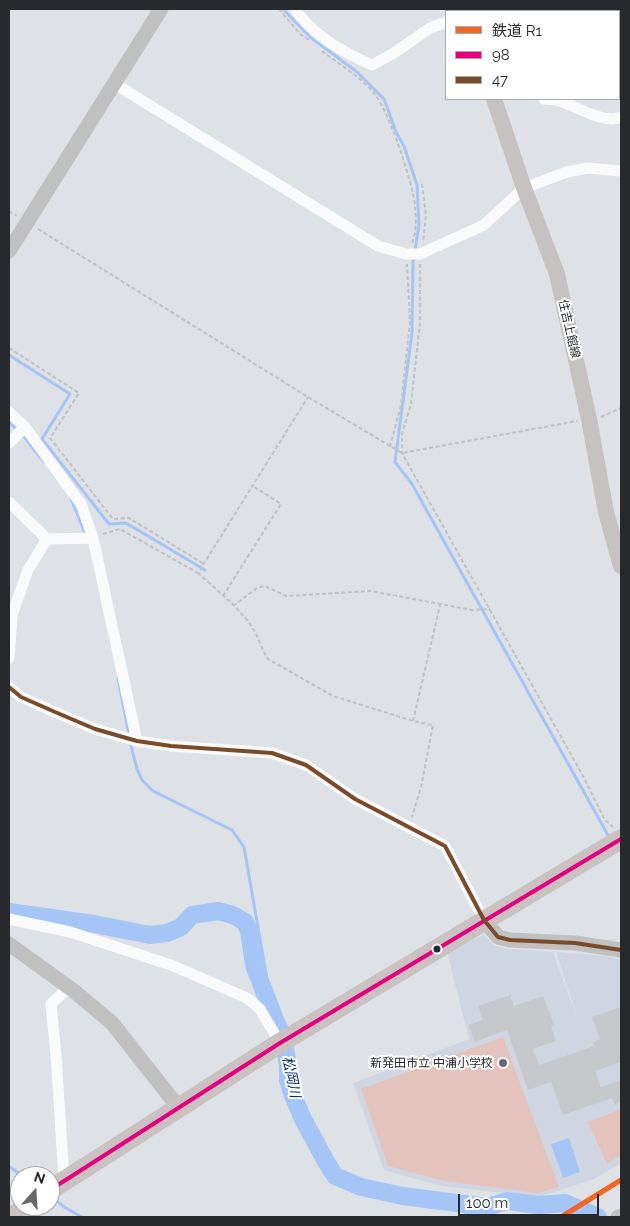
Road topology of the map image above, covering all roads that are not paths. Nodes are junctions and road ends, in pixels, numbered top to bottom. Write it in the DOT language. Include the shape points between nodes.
graph roads {
  1 [pos="161,9"];
  2 [pos="295,9"];
  3 [pos="445,22"];
  4 [pos="115,84"];
  5 [pos="494,100"];
  6 [pos="551,100"];
  7 [pos="621,117"];
  8 [pos="621,171"];
  9 [pos="524,188"];
  10 [pos="9,251"];
  11 [pos="9,412"];
  12 [pos="25,427"];
  13 [pos="9,443"];
  14 [pos="9,502"];
  15 [pos="47,538"];
  16 [pos="93,538"];
  17 [pos="621,566"];
  18 [pos="9,658"];
  19 [pos="9,687"];
  20 [pos="137,741"];
  21 [pos="619,835"];
  22 [pos="9,919"];
  23 [pos="484,920"];
  24 [pos="9,944"];
  25 [pos="621,950"];
  26 [pos="69,987"];
  27 [pos="280,1043"];
  28 [pos="179,1108"];
  29 [pos="57,1166"];
  30 [pos="60,1182"];
  1 -- 4 [label="street"];
  2 -- 3 [label="street" via="314,31 346,53 372,65 430,28"];
  4 -- 9 [label="street" via="378,246 406,254 420,254 484,225"];
  4 -- 10 [label="street"];
  5 -- 9 [label="main road, 住吉上館線"];
  6 -- 7 [label="street" via="603,118 616,120"];
  8 -- 9 [label="street" via="581,169"];
  9 -- 17 [label="main road, 住吉上館線" via="557,274 606,512"];
  11 -- 12 [label="street"];
  12 -- 13 [label="street"];
  12 -- 16 [label="street" via="82,504"];
  14 -- 15 [label="street"];
  15 -- 16 [label="street"];
  15 -- 18 [label="street" via="28,570 12,615"];
  16 -- 20 [label="street"];
  19 -- 20 [label="street" via="21,697 95,729"];
  20 -- 23 [label="street" via="272,753 306,765 355,800 444,846"];
  21 -- 23 [label="highway"];
  22 -- 27 [label="street" via="70,932 171,965 247,998 260,1009"];
  23 -- 25 [label="street" via="498,937 510,940 575,943"];
  23 -- 27 [label="highway"];
  24 -- 26 [label="street"];
  26 -- 28 [label="street" via="112,1023"];
  26 -- 29 [label="street" via="51,1004 56,1055"];
  27 -- 28 [label="highway"];
  28 -- 30 [label="highway"];
}
